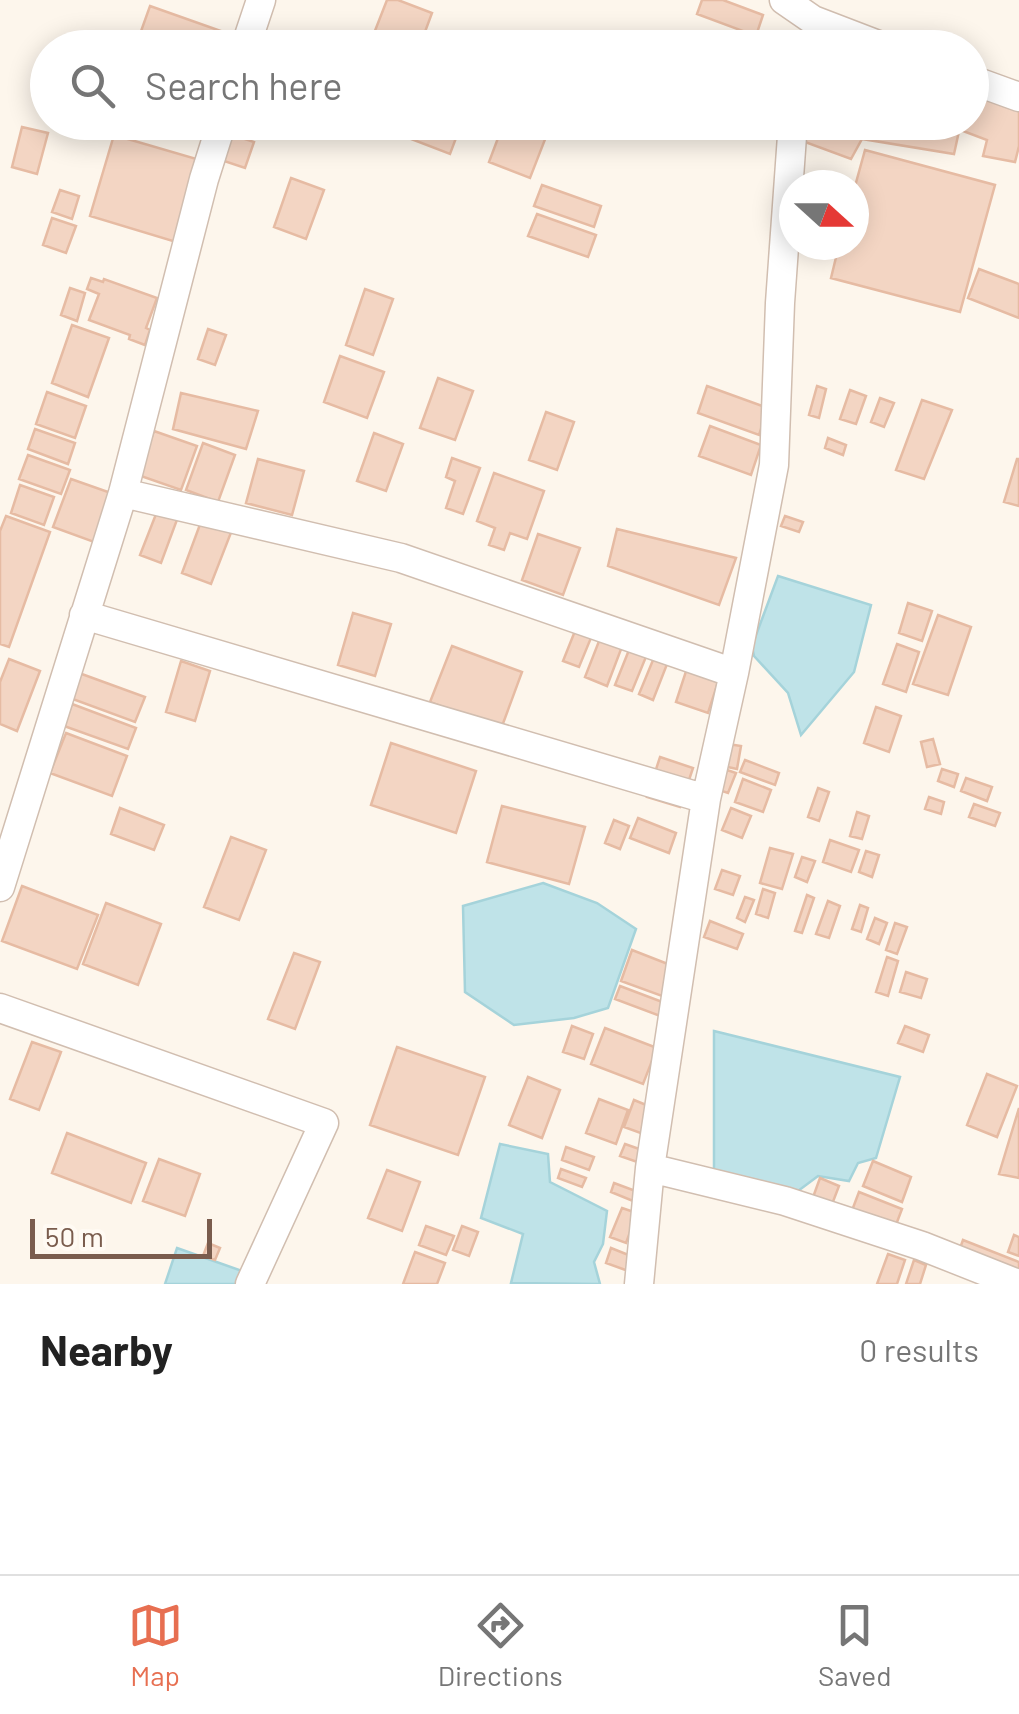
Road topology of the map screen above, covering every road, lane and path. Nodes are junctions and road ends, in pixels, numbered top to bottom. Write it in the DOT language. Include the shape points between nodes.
graph roads {
  1 [pos="260,0"];
  2 [pos="784,0"];
  3 [pos="251,30"];
  4 [pos="839,30"];
  5 [pos="989,86"];
  6 [pos="1019,97"];
  7 [pos="216,140"];
  8 [pos="792,140"];
  9 [pos="123,493"];
  10 [pos="84,614"];
  11 [pos="734,673"];
  12 [pos="706,799"];
  13 [pos="0,886"];
  14 [pos="0,1008"];
  15 [pos="650,1168"];
  16 [pos="250,1284"];
  17 [pos="639,1284"];
  18 [pos="1018,1284"];
  1 -- 3 [label="street"];
  2 -- 4 [label="street"];
  5 -- 6 [label="street"];
  7 -- 9 [label="street"];
  8 -- 11 [label="street" via="774,465"];
  9 -- 10 [label="street"];
  9 -- 11 [label="street" via="401,558"];
  10 -- 12 [label="street"];
  10 -- 13 [label="street"];
  11 -- 12 [label="street"];
  12 -- 15 [label="street"];
  14 -- 16 [label="street" via="324,1123"];
  15 -- 17 [label="street"];
  15 -- 18 [label="street" via="785,1201"];
}
